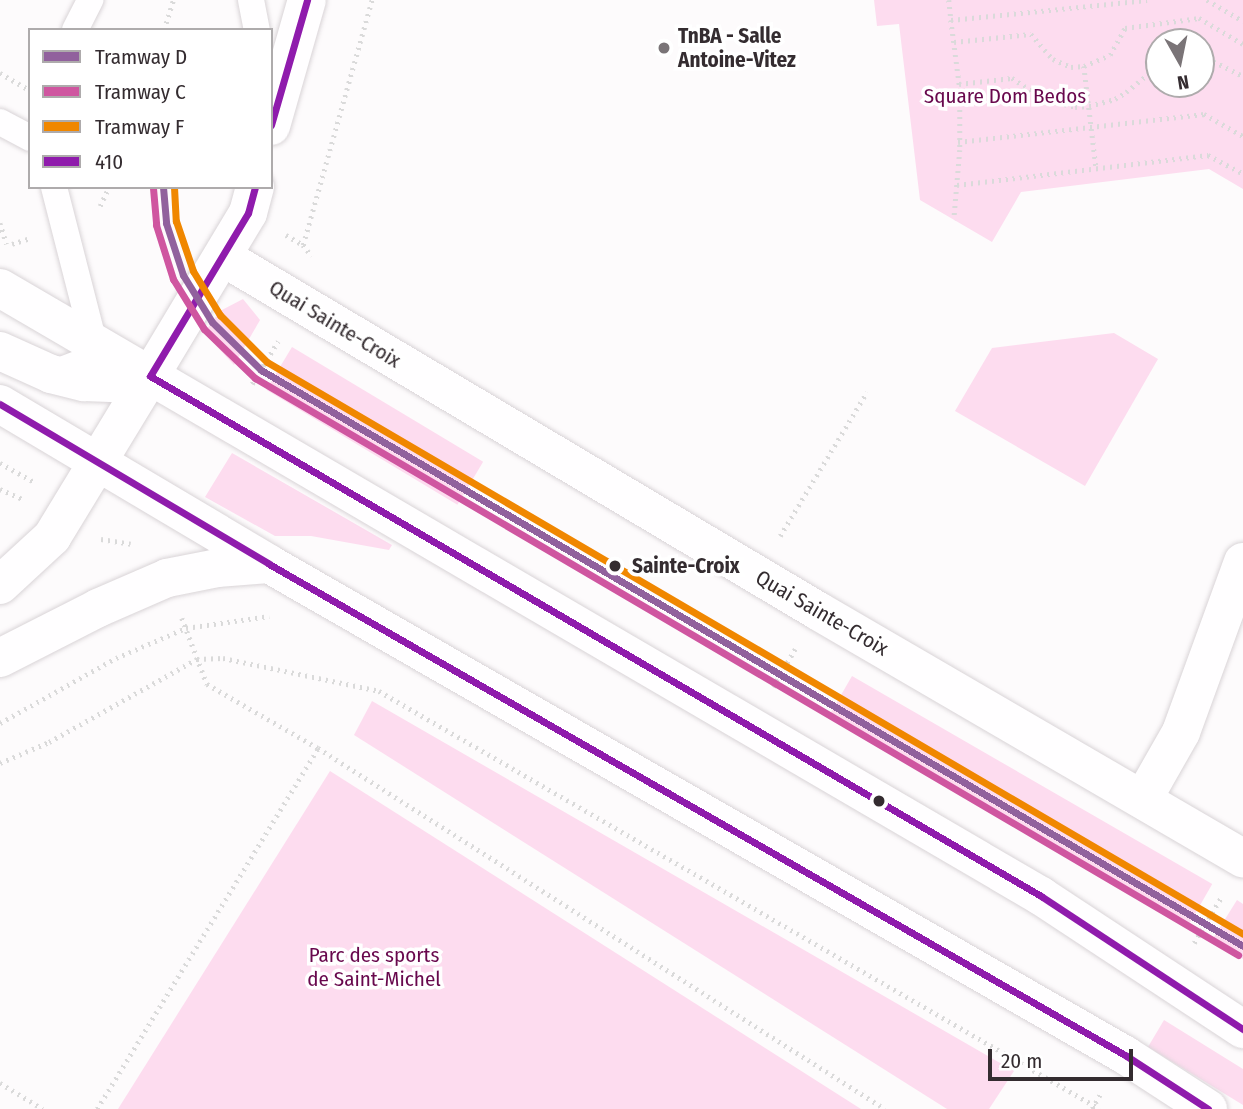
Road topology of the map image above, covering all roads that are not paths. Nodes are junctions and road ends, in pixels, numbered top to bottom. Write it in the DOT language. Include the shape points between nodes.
graph roads {
  1 [pos="90,0"];
  2 [pos="251,0"];
  3 [pos="307,0"];
  4 [pos="76,28"];
  5 [pos="257,28"];
  6 [pos="273,108"];
  7 [pos="0,122"];
  8 [pos="28,137"];
  9 [pos="55,189"];
  10 [pos="254,189"];
  11 [pos="223,257"];
  12 [pos="0,288"];
  13 [pos="94,343"];
  14 [pos="0,351"];
  15 [pos="51,374"];
  16 [pos="150,376"];
  17 [pos="0,404"];
  18 [pos="99,461"];
  19 [pos="269,564"];
  20 [pos="0,585"];
  21 [pos="1239,587"];
  22 [pos="0,658"];
  23 [pos="1143,799"];
  24 [pos="1243,858"];
  25 [pos="1243,1029"];
  26 [pos="1208,1109"];
  1 -- 4 [label="lane"];
  2 -- 5 [label="lane"];
  3 -- 6 [label="main road"];
  7 -- 8 [label="lane"];
  9 -- 13 [label="lane"];
  10 -- 11 [label="main road" via="248,213"];
  11 -- 16 [label="main road"];
  11 -- 23 [label="main road, Quai Sainte-Croix"];
  12 -- 13 [label="main road"];
  13 -- 15 [label="lane" via="82,362"];
  13 -- 16 [label="main road"];
  14 -- 15 [label="main road"];
  15 -- 16 [label="main road" via="83,382 117,383"];
  16 -- 18 [label="main road"];
  16 -- 25 [label="main road" via="1041,895"];
  17 -- 18 [label="main road"];
  18 -- 19 [label="main road"];
  18 -- 20 [label="main road" via="51,537"];
  19 -- 22 [label="main road" via="167,578"];
  19 -- 26 [label="main road" via="1125,1055"];
  21 -- 23 [label="main road" via="1181,732"];
  23 -- 24 [label="main road, Quai Sainte-Croix"];
}
